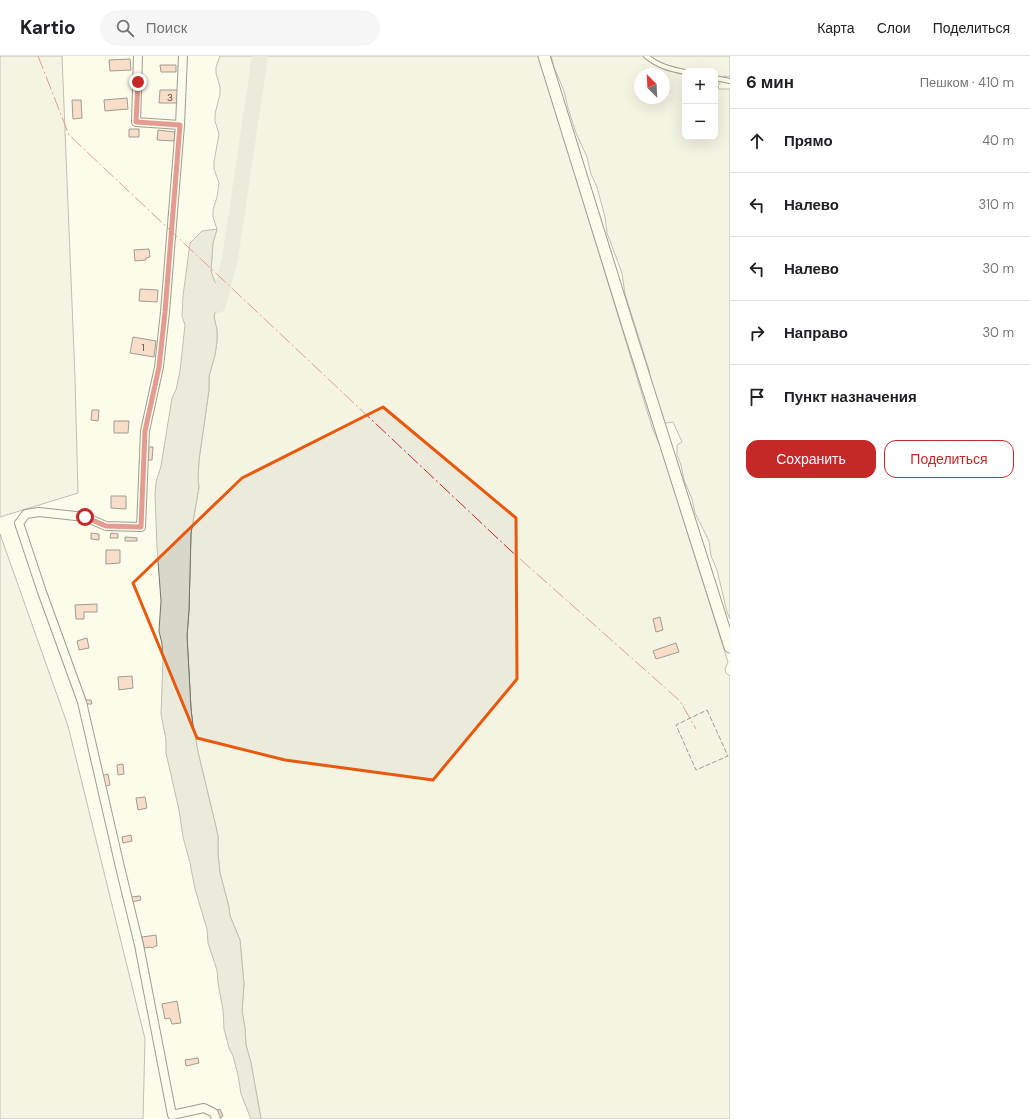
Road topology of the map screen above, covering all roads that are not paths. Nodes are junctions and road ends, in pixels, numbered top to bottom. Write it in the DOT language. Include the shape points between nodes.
graph roads {
  1 [pos="138,56"];
  2 [pos="183,56"];
  3 [pos="544,56"];
  4 [pos="646,56"];
  5 [pos="682,72"];
  6 [pos="718,79"];
  7 [pos="730,81"];
  8 [pos="180,125"];
  9 [pos="730,647"];
  10 [pos="216,1119"];
  1 -- 8 [label="street" via="136,122"];
  2 -- 8 [label="street"];
  3 -- 9 [label="street"];
  4 -- 5 [label="lane" via="654,63"];
  6 -- 7 [label="lane"];
  8 -- 10 [label="street" via="159,367 145,431 141,527 106,526 85,517 39,512 26,514 19,523 82,702 139,945 172,1115 204,1108 214,1113"];
}
